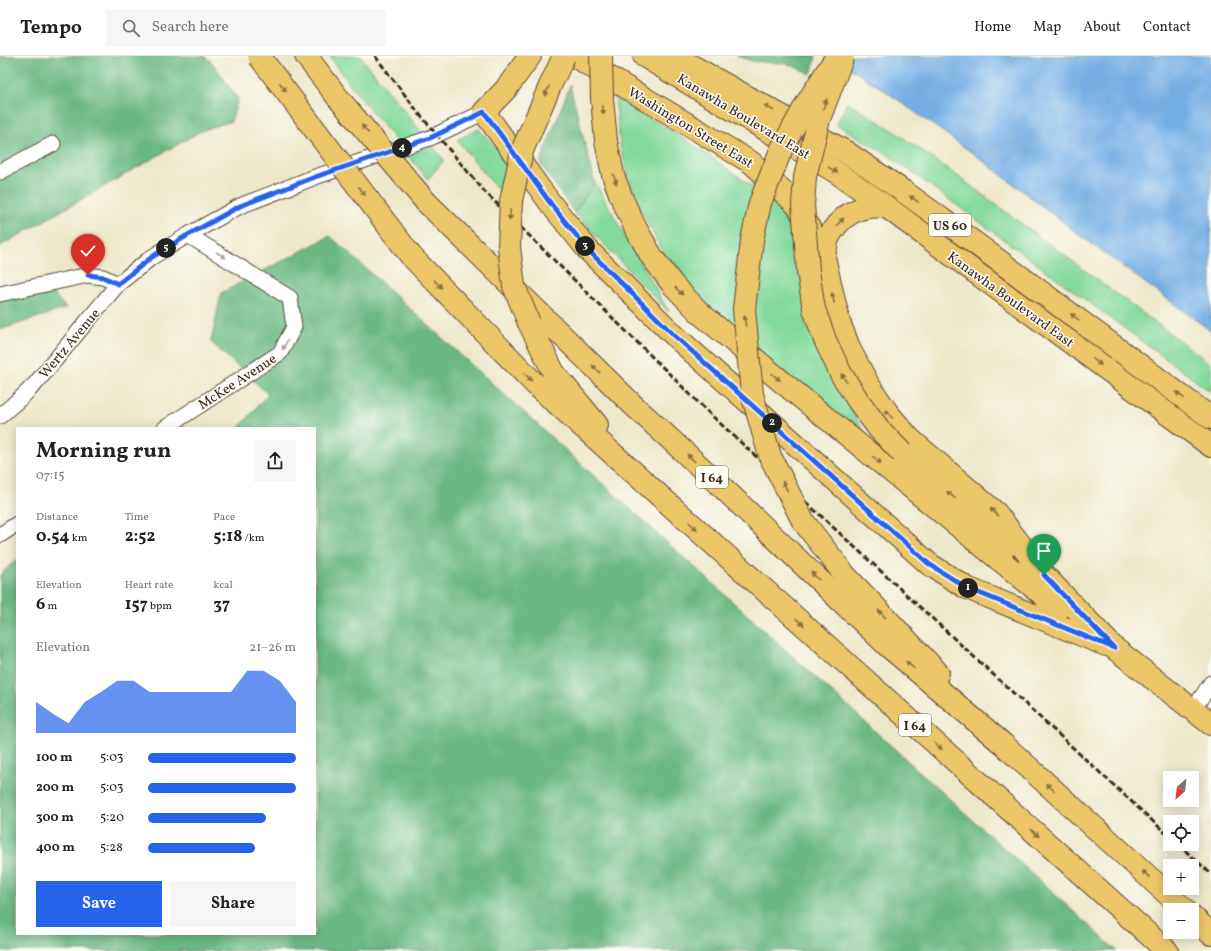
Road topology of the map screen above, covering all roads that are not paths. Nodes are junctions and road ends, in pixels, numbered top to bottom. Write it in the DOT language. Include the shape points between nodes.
graph roads {
  1 [pos="259,56"];
  2 [pos="306,56"];
  3 [pos="530,56"];
  4 [pos="564,56"];
  5 [pos="574,56"];
  6 [pos="601,56"];
  7 [pos="644,56"];
  8 [pos="674,56"];
  9 [pos="837,56"];
  10 [pos="843,56"];
  11 [pos="484,112"];
  12 [pos="53,144"];
  13 [pos="0,172"];
  14 [pos="888,208"];
  15 [pos="188,235"];
  16 [pos="824,257"];
  17 [pos="118,284"];
  18 [pos="0,294"];
  19 [pos="0,416"];
  20 [pos="1211,418"];
  21 [pos="167,427"];
  22 [pos="1211,446"];
  23 [pos="664,500"];
  24 [pos="16,525"];
  25 [pos="0,535"];
  26 [pos="1044,575"];
  27 [pos="1114,648"];
  28 [pos="1211,682"];
  29 [pos="1193,710"];
  30 [pos="1211,724"];
  31 [pos="1004,745"];
  32 [pos="1177,903"];
  33 [pos="1199,923"];
  34 [pos="1211,934"];
  35 [pos="1167,951"];
  1 -- 23 [label="main road, I 64, one-way, bridge" via="411,256 534,383"];
  31 -- 2 [label="main road, I 64, one-way, bridge" via="888,646 632,404 426,202"];
  3 -- 11 [label="main road, Wertz Avenue" via="506,89"];
  4 -- 23 [label="main road, one-way, bridge" via="522,151 511,201 509,247 514,286 554,373 598,427"];
  5 -- 16 [label="main road, Washington Street East" via="752,163 798,206"];
  6 -- 27 [label="main road, one-way, bridge" via="606,141 614,175 635,226 652,257 673,285 701,314 1023,579"];
  7 -- 14 [label="main road, Kanawha Boulevard East / US 60, one-way" via="836,172"];
  20 -- 8 [label="main road, Kanawha Boulevard East / US 60, one-way" via="904,191 846,152"];
  31 -- 9 [label="main road, one-way, bridge" via="844,574 803,521 770,456 752,394 744,309 752,240 760,203 781,150 808,100"];
  26 -- 10 [label="main road, one-way, bridge" via="902,453 879,429 841,374 825,340 814,308 808,272 803,205 805,177 819,119"];
  11 -- 15 [label="street, Wertz Avenue" via="430,138 315,177 240,206"];
  11 -- 27 [label="main road, Washington Street East" via="588,250 676,337 929,564 967,588"];
  12 -- 13 [label="street"];
  16 -- 14 [label="main road, one-way" via="827,242 843,218 860,208"];
  14 -- 22 [label="main road, Kanawha Boulevard East / US 60, one-way"];
  15 -- 17 [label="street, Wertz Avenue" via="152,257"];
  15 -- 21 [label="street, McKee Avenue, one-way" via="290,298 294,327 280,353"];
  26 -- 16 [label="main road, Washington Street East, one-way" via="996,513 910,438 887,412 850,350 839,322"];
  17 -- 18 [label="street" via="103,277 88,275"];
  17 -- 19 [label="street, Wertz Avenue" via="36,383"];
  23 -- 35 [label="main road, I 64, one-way"];
  24 -- 25 [label="street"];
  26 -- 27 [label="main road, Washington Street East"];
  27 -- 29 [label="main road, Washington Street East"];
  28 -- 29 [label="street"];
  29 -- 30 [label="main road, Washington Street East"];
  32 -- 31 [label="main road, I 64, one-way"];
  33 -- 34 [label="main road"];
}
